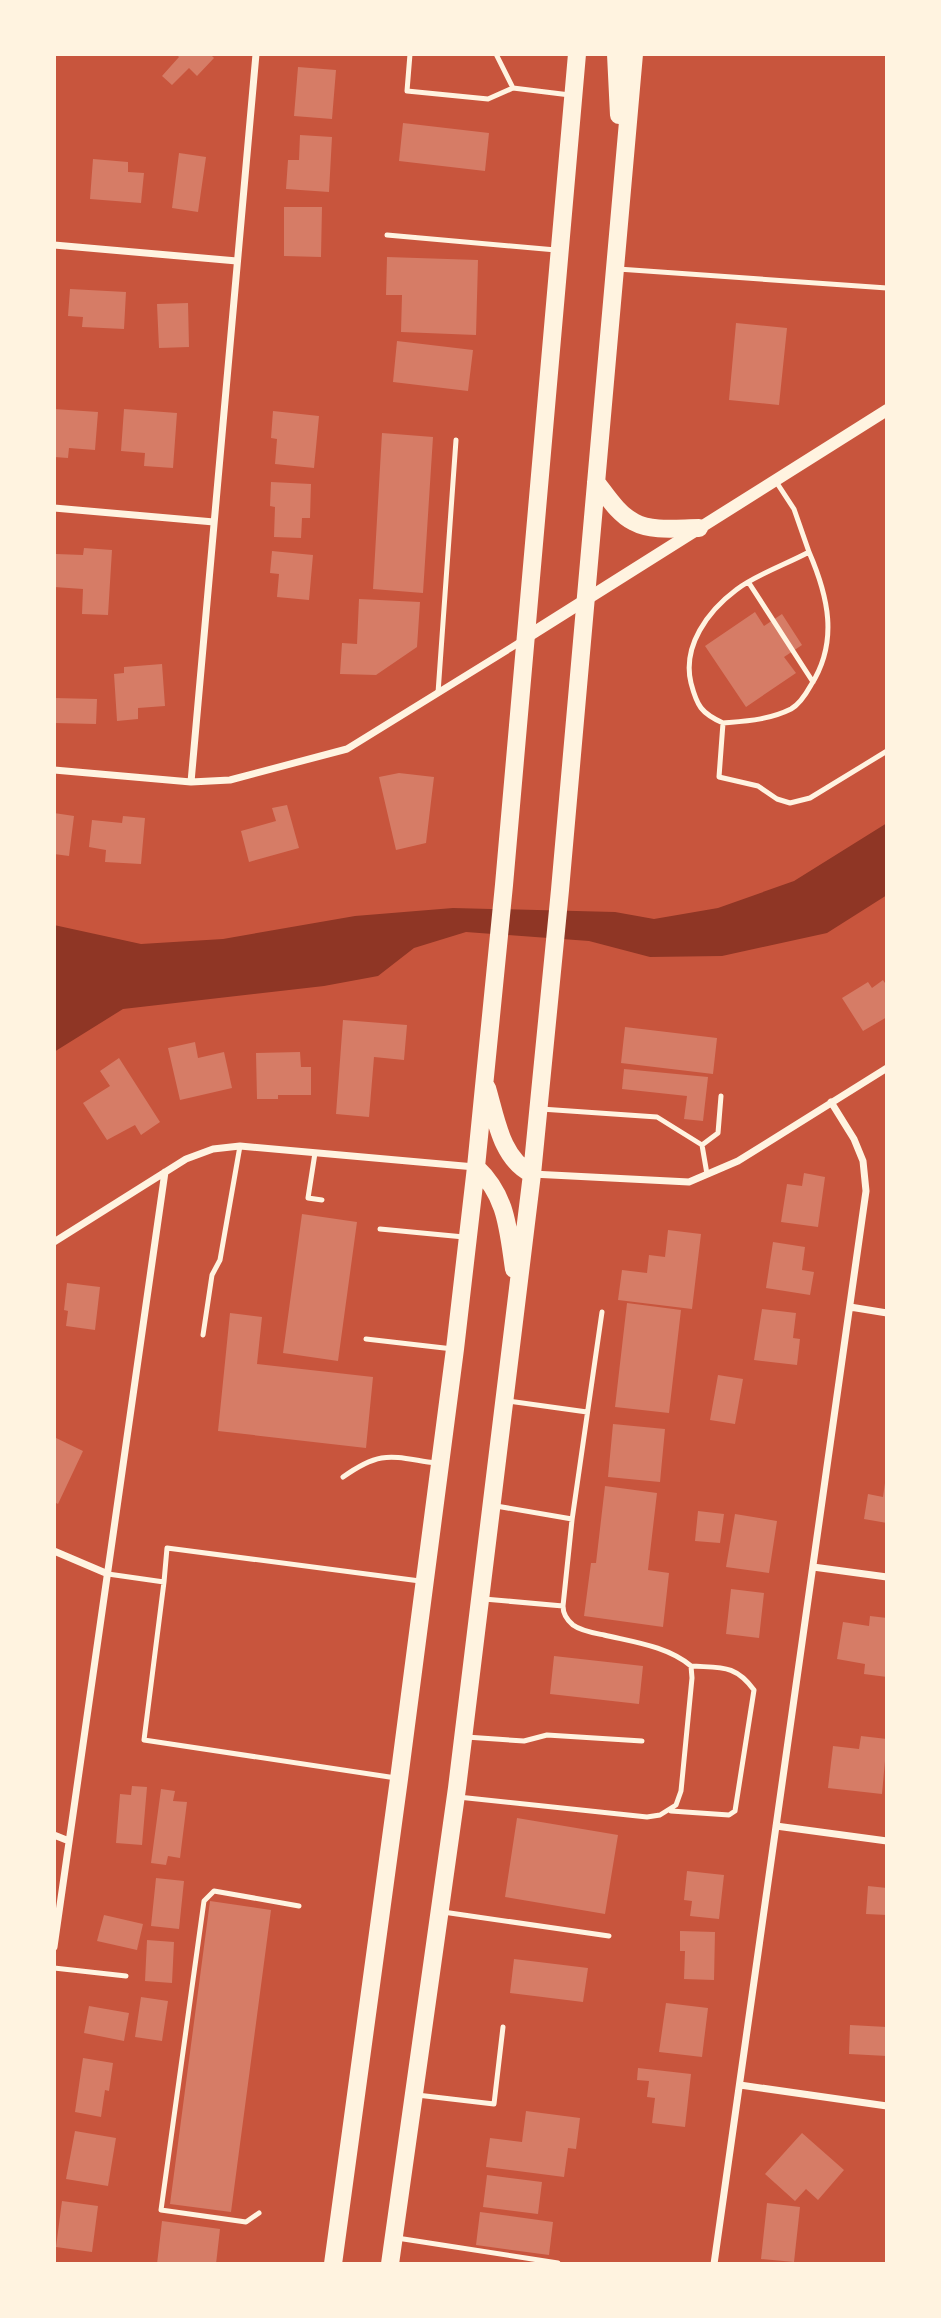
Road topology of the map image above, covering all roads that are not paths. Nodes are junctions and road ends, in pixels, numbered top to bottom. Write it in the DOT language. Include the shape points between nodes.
graph roads {
  1 [pos="256,54"];
  2 [pos="410,54"];
  3 [pos="496,54"];
  4 [pos="577,54"];
  5 [pos="616,54"];
  6 [pos="634,54"];
  7 [pos="513,88"];
  8 [pos="573,95"];
  9 [pos="622,185"];
  10 [pos="387,235"];
  11 [pos="54,245"];
  12 [pos="560,251"];
  13 [pos="237,261"];
  14 [pos="615,269"];
  15 [pos="887,288"];
  16 [pos="887,410"];
  17 [pos="456,440"];
  18 [pos="775,480"];
  19 [pos="596,482"];
  20 [pos="54,508"];
  21 [pos="214,522"];
  22 [pos="699,528"];
  23 [pos="809,552"];
  24 [pos="749,583"];
  25 [pos="585,600"];
  26 [pos="525,638"];
  27 [pos="813,682"];
  28 [pos="438,693"];
  29 [pos="723,723"];
  30 [pos="887,751"];
  31 [pos="54,770"];
  32 [pos="191,782"];
  33 [pos="887,1068"];
  34 [pos="484,1081"];
  35 [pos="721,1096"];
  36 [pos="831,1102"];
  37 [pos="538,1109"];
  38 [pos="702,1145"];
  39 [pos="240,1146"];
  40 [pos="315,1153"];
  41 [pos="476,1167"];
  42 [pos="165,1172"];
  43 [pos="532,1174"];
  44 [pos="707,1174"];
  45 [pos="322,1200"];
  46 [pos="380,1229"];
  47 [pos="468,1237"];
  48 [pos="54,1242"];
  49 [pos="518,1289"];
  50 [pos="850,1307"];
  51 [pos="602,1312"];
  52 [pos="887,1313"];
  53 [pos="203,1335"];
  54 [pos="366,1339"];
  55 [pos="454,1349"];
  56 [pos="505,1401"];
  57 [pos="587,1412"];
  58 [pos="439,1464"];
  59 [pos="343,1477"];
  60 [pos="492,1505"];
  61 [pos="572,1519"];
  62 [pos="54,1551"];
  63 [pos="813,1567"];
  64 [pos="108,1574"];
  65 [pos="887,1577"];
  66 [pos="164,1582"];
  67 [pos="424,1582"];
  68 [pos="481,1599"];
  69 [pos="563,1606"];
  70 [pos="691,1666"];
  71 [pos="463,1737"];
  72 [pos="642,1741"];
  73 [pos="398,1779"];
  74 [pos="456,1797"];
  75 [pos="670,1811"];
  76 [pos="776,1826"];
  77 [pos="54,1835"];
  78 [pos="69,1841"];
  79 [pos="887,1841"];
  80 [pos="299,1906"];
  81 [pos="439,1912"];
  82 [pos="610,1936"];
  83 [pos="54,1947"];
  84 [pos="54,1968"];
  85 [pos="126,1976"];
  86 [pos="503,2027"];
  87 [pos="740,2085"];
  88 [pos="414,2094"];
  89 [pos="887,2106"];
  90 [pos="259,2213"];
  91 [pos="393,2237"];
  92 [pos="558,2263"];
  93 [pos="333,2264"];
  94 [pos="390,2264"];
  95 [pos="714,2264"];
  1 -- 13 [label="street"];
  2 -- 7 [label="lane" via="407,91 488,99"];
  3 -- 7 [label="lane"];
  4 -- 8 [label="main road"];
  5 -- 9 [label="main road"];
  6 -- 9 [label="main road"];
  7 -- 8 [label="lane"];
  8 -- 12 [label="main road"];
  9 -- 14 [label="main road"];
  10 -- 12 [label="lane"];
  11 -- 13 [label="street"];
  12 -- 26 [label="main road"];
  13 -- 21 [label="street"];
  14 -- 15 [label="lane"];
  14 -- 19 [label="main road"];
  16 -- 18 [label="street"];
  17 -- 28 [label="lane"];
  18 -- 22 [label="street"];
  18 -- 23 [label="lane" via="794,509"];
  19 -- 22 [label="main road" via="634,522 656,528"];
  19 -- 25 [label="main road"];
  20 -- 21 [label="street"];
  21 -- 32 [label="street"];
  22 -- 25 [label="street"];
  23 -- 24 [label="lane"];
  23 -- 27 [label="lane" via="823,584 828,629 821,671"];
  24 -- 27 [label="lane"];
  24 -- 29 [label="lane" via="718,607 696,634 691,651 689,674 696,700 707,716"];
  25 -- 26 [label="street"];
  25 -- 37 [label="main road"];
  26 -- 28 [label="street"];
  26 -- 34 [label="main road"];
  27 -- 29 [label="lane" via="793,708 768,718"];
  28 -- 32 [label="street" via="347,749 230,780"];
  29 -- 30 [label="lane" via="719,777 758,786 790,803 810,798"];
  31 -- 32 [label="street"];
  33 -- 36 [label="street"];
  34 -- 41 [label="main road"];
  34 -- 43 [label="main road" via="504,1144 522,1170"];
  35 -- 38 [label="lane" via="718,1133"];
  36 -- 44 [label="street" via="738,1161"];
  36 -- 50 [label="street" via="863,1161 866,1191"];
  37 -- 38 [label="lane" via="657,1117"];
  37 -- 43 [label="main road"];
  38 -- 44 [label="lane"];
  39 -- 40 [label="street"];
  39 -- 42 [label="street" via="214,1149"];
  39 -- 53 [label="lane"];
  40 -- 41 [label="street"];
  40 -- 45 [label="lane" via="308,1198"];
  41 -- 47 [label="main road"];
  41 -- 49 [label="main road" via="498,1193"];
  42 -- 48 [label="street"];
  42 -- 64 [label="street"];
  43 -- 44 [label="street" via="689,1182"];
  43 -- 49 [label="main road"];
  46 -- 47 [label="lane"];
  47 -- 55 [label="main road"];
  49 -- 56 [label="main road"];
  50 -- 52 [label="street"];
  50 -- 63 [label="street"];
  51 -- 57 [label="lane"];
  54 -- 55 [label="lane"];
  55 -- 58 [label="main road"];
  56 -- 57 [label="lane"];
  56 -- 60 [label="main road"];
  57 -- 61 [label="lane"];
  58 -- 59 [label="lane" via="384,1456 364,1462"];
  58 -- 67 [label="main road"];
  60 -- 61 [label="lane"];
  60 -- 68 [label="main road"];
  61 -- 69 [label="lane"];
  62 -- 64 [label="street"];
  63 -- 65 [label="street"];
  63 -- 76 [label="street"];
  64 -- 66 [label="lane"];
  64 -- 78 [label="street"];
  66 -- 67 [label="lane" via="167,1548"];
  66 -- 73 [label="lane" via="144,1740"];
  67 -- 73 [label="main road"];
  68 -- 69 [label="lane"];
  68 -- 71 [label="main road"];
  69 -- 70 [label="lane" via="572,1625 660,1649"];
  70 -- 75 [label="lane" via="681,1791"];
  70 -- 75 [label="lane" via="732,1669 754,1690 752,1704 735,1811 729,1815"];
  71 -- 72 [label="lane" via="524,1741 547,1735"];
  71 -- 74 [label="main road"];
  73 -- 93 [label="main road"];
  74 -- 75 [label="lane" via="648,1817"];
  74 -- 81 [label="main road"];
  76 -- 79 [label="street"];
  76 -- 87 [label="street"];
  77 -- 78 [label="street"];
  78 -- 83 [label="street"];
  80 -- 90 [label="lane" via="214,1891 204,1901 161,2210 246,2222"];
  81 -- 82 [label="lane"];
  81 -- 88 [label="main road"];
  84 -- 85 [label="lane"];
  86 -- 88 [label="lane" via="494,2104"];
  87 -- 89 [label="street"];
  87 -- 95 [label="street"];
  88 -- 91 [label="main road"];
  91 -- 92 [label="lane"];
  91 -- 94 [label="main road"];
}
